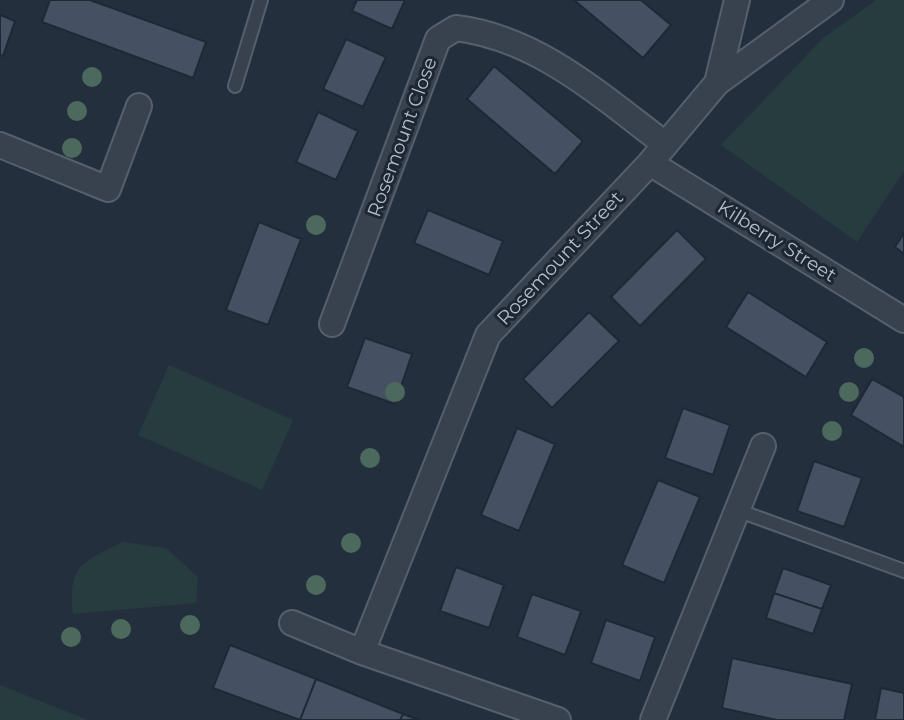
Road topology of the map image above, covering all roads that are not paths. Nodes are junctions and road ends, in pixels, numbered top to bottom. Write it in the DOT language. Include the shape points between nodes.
graph roads {
  1 [pos="261,0"];
  2 [pos="737,0"];
  3 [pos="831,0"];
  4 [pos="717,83"];
  5 [pos="235,86"];
  6 [pos="139,106"];
  7 [pos="0,145"];
  8 [pos="658,153"];
  9 [pos="904,320"];
  10 [pos="332,324"];
  11 [pos="763,446"];
  12 [pos="737,510"];
  13 [pos="904,571"];
  14 [pos="292,623"];
  15 [pos="362,652"];
  16 [pos="558,720"];
  17 [pos="653,720"];
  1 -- 5 [label="lane"];
  2 -- 4 [label="street, Rosemount Street"];
  3 -- 4 [label="street"];
  4 -- 8 [label="street, Rosemount Street"];
  6 -- 7 [label="street" via="108,189"];
  8 -- 9 [label="street, Kilberry Street"];
  8 -- 10 [label="street, Rosemount Close" via="585,84 525,46 488,32 456,28 438,39"];
  8 -- 15 [label="street, Rosemount Street" via="488,335"];
  11 -- 12 [label="street"];
  12 -- 13 [label="lane"];
  12 -- 17 [label="street"];
  14 -- 15 [label="street"];
  15 -- 16 [label="street"];
}
